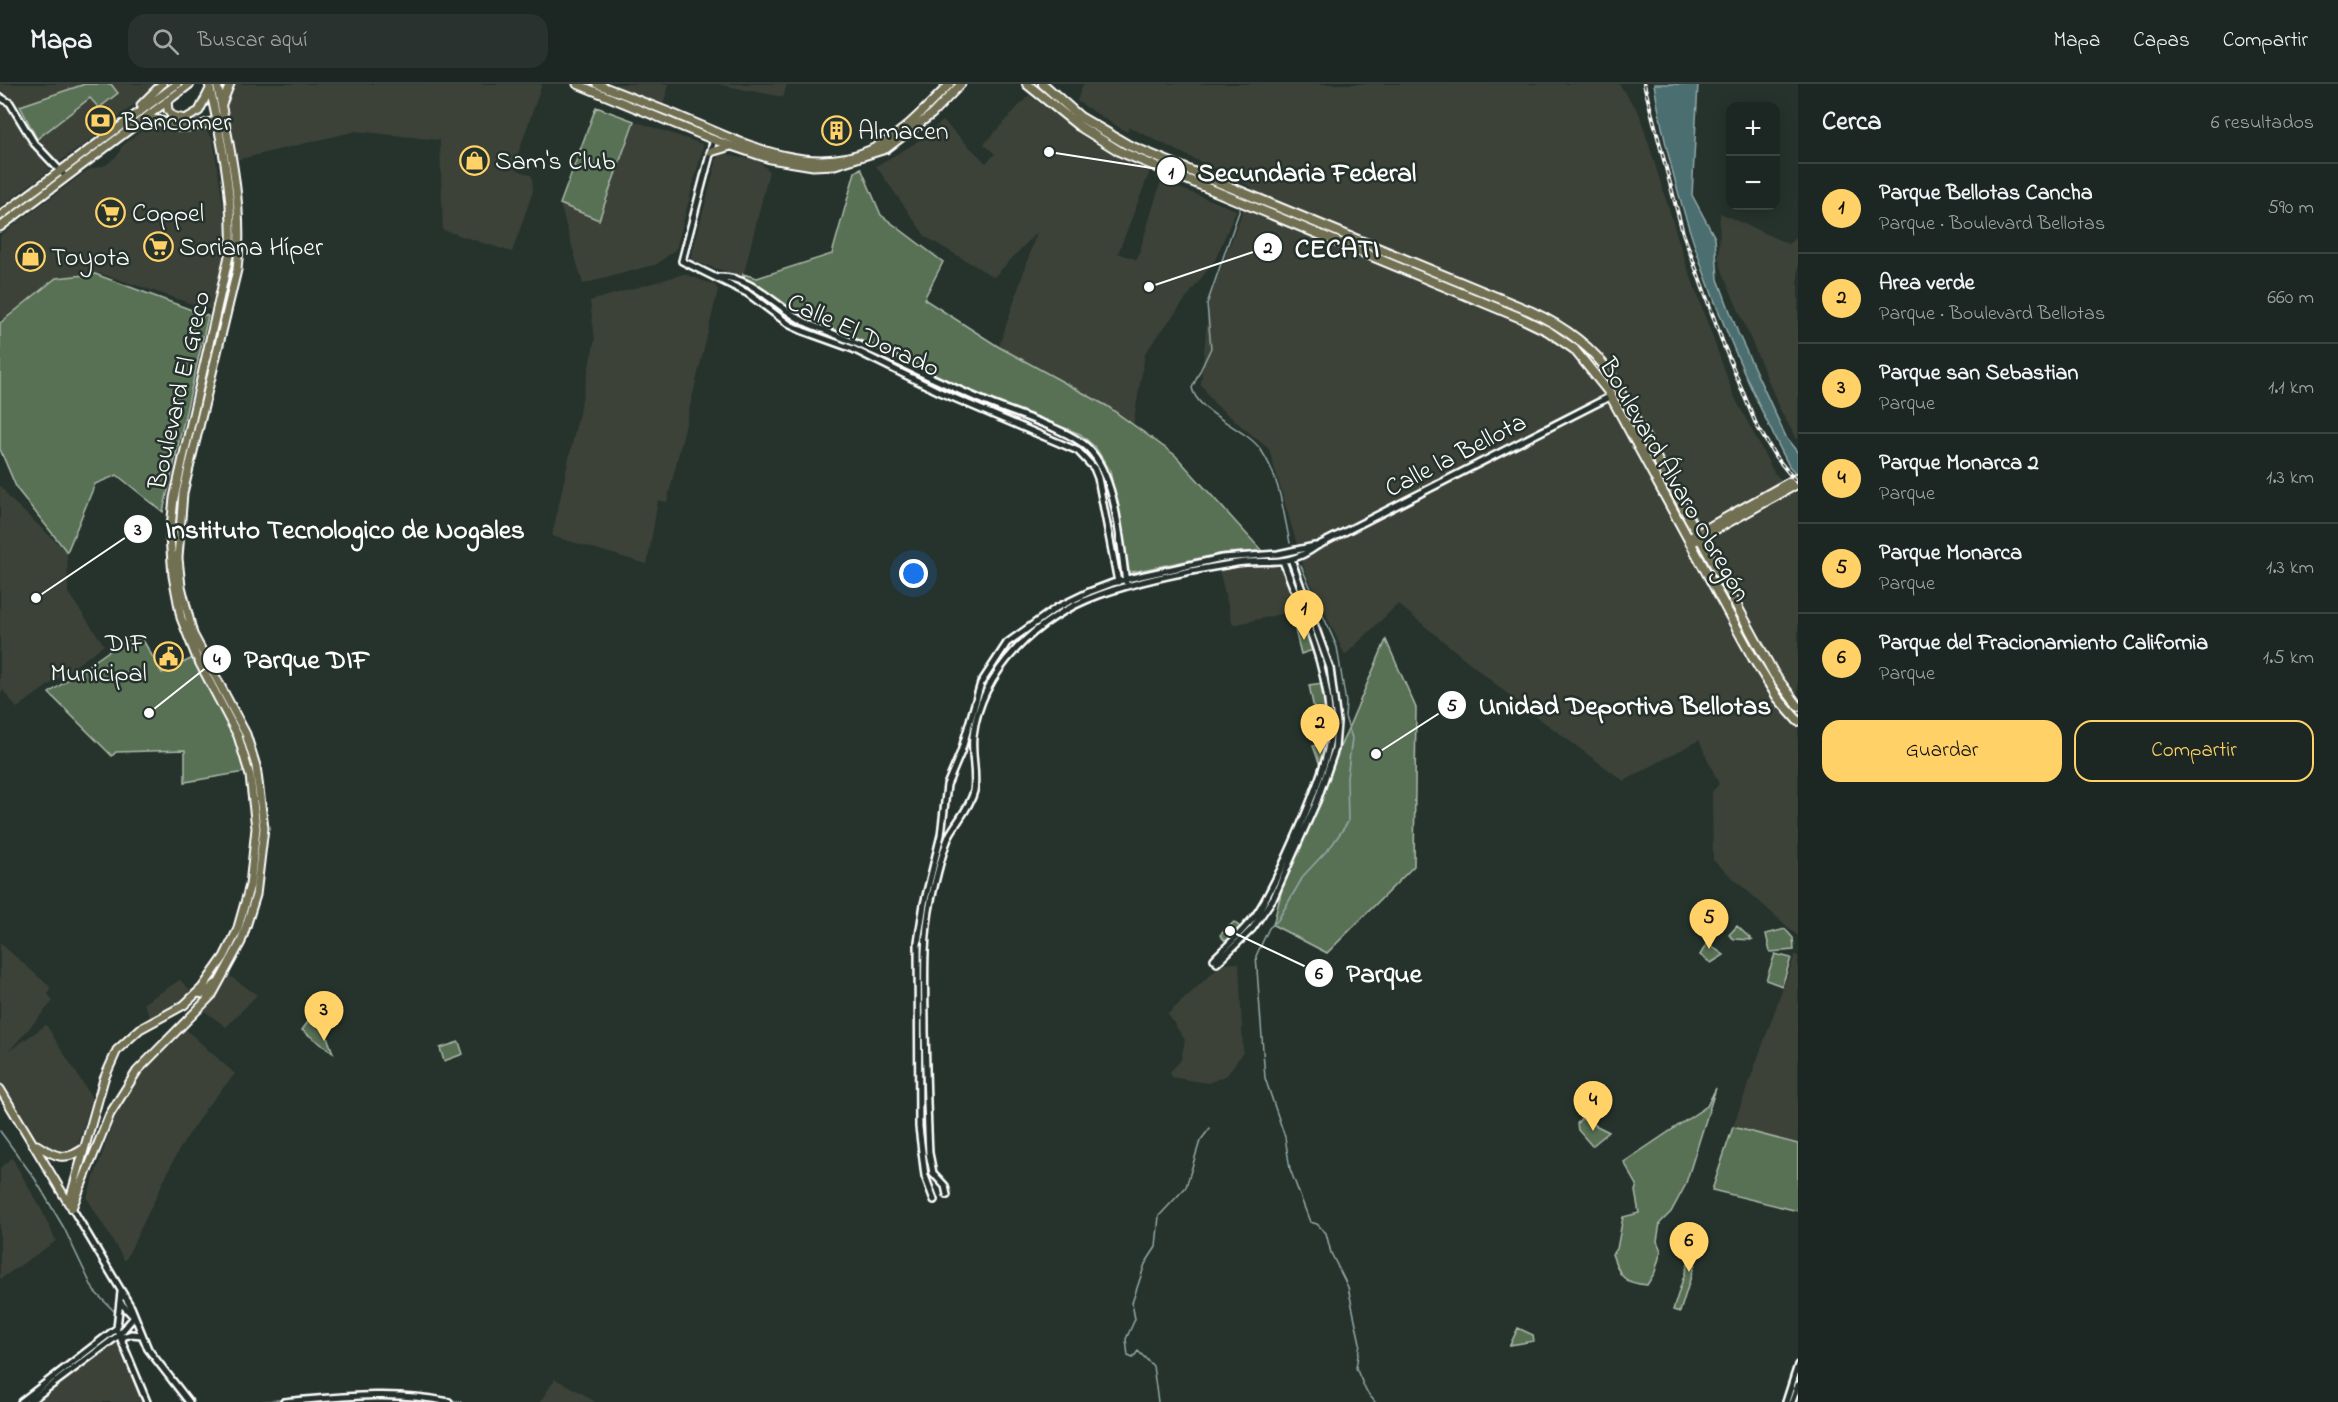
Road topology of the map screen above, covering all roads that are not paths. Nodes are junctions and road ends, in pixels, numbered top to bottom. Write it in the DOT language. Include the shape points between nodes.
graph roads {
  1 [pos="162,84"];
  2 [pos="177,84"];
  3 [pos="190,84"];
  4 [pos="230,84"];
  5 [pos="577,84"];
  6 [pos="597,84"];
  7 [pos="950,84"];
  8 [pos="961,84"];
  9 [pos="1027,84"];
  10 [pos="1043,84"];
  11 [pos="212,86"];
  12 [pos="0,97"];
  13 [pos="167,100"];
  14 [pos="136,112"];
  15 [pos="221,113"];
  16 [pos="130,128"];
  17 [pos="717,132"];
  18 [pos="714,140"];
  19 [pos="732,146"];
  20 [pos="711,152"];
  21 [pos="62,173"];
  22 [pos="0,216"];
  23 [pos="0,227"];
  24 [pos="718,277"];
  25 [pos="207,374"];
  26 [pos="1611,396"];
  27 [pos="1797,480"];
  28 [pos="1700,535"];
  29 [pos="1691,540"];
  30 [pos="1317,546"];
  31 [pos="1289,552"];
  32 [pos="1281,554"];
  33 [pos="1291,561"];
  34 [pos="1284,562"];
  35 [pos="1126,579"];
  36 [pos="1118,581"];
  37 [pos="1127,587"];
  38 [pos="1119,588"];
  39 [pos="1798,705"];
  40 [pos="1798,721"];
  41 [pos="1306,817"];
  42 [pos="1216,961"];
  43 [pos="221,980"];
  44 [pos="201,991"];
  45 [pos="183,1026"];
  46 [pos="0,1089"];
  47 [pos="101,1090"];
  48 [pos="110,1114"];
  49 [pos="34,1143"];
  50 [pos="83,1147"];
  51 [pos="94,1149"];
  52 [pos="947,1195"];
  53 [pos="934,1200"];
  54 [pos="70,1206"];
  55 [pos="121,1291"];
  56 [pos="120,1302"];
  57 [pos="134,1317"];
  58 [pos="123,1326"];
  59 [pos="119,1335"];
  60 [pos="140,1335"];
  61 [pos="122,1342"];
  62 [pos="1798,1365"];
  63 [pos="1798,1385"];
  64 [pos="21,1402"];
  65 [pos="29,1402"];
  66 [pos="147,1402"];
  67 [pos="189,1402"];
  68 [pos="284,1402"];
  69 [pos="449,1402"];
  70 [pos="1786,1402"];
  71 [pos="1792,1402"];
  1 -- 14 [label="main road"];
  2 -- 14 [label="main road"];
  3 -- 13 [label="main road"];
  4 -- 15 [label="main road"];
  5 -- 18 [label="main road"];
  6 -- 17 [label="main road"];
  7 -- 17 [label="main road" via="899,133 852,156 824,160 791,157"];
  8 -- 19 [label="main road" via="906,136 855,161 835,165 790,164"];
  9 -- 26 [label="highway, Boulevard Álvaro Obregón" via="1079,126 1121,152 1548,331 1580,355"];
  10 -- 28 [label="highway, Boulevard Álvaro Obregón" via="1080,117 1128,145 1530,311 1565,329 1595,354 1611,375"];
  11 -- 13 [label="main road" via="202,107 185,119 172,116"];
  11 -- 15 [label="main road, Boulevard El Greco"];
  11 -- 15 [label="main road, Boulevard El Greco"];
  12 -- 21 [label="street" via="10,103 34,143"];
  13 -- 16 [label="main road"];
  14 -- 21 [label="main road"];
  15 -- 16 [label="main road" via="179,127 155,118"];
  15 -- 25 [label="main road, Boulevard El Greco" via="234,172 239,246 237,270"];
  16 -- 21 [label="main road"];
  17 -- 18 [label="street"];
  18 -- 19 [label="main road"];
  18 -- 20 [label="street"];
  19 -- 20 [label="main road"];
  20 -- 24 [label="street" via="682,261"];
  21 -- 22 [label="main road"];
  21 -- 23 [label="main road"];
  24 -- 35 [label="street, Calle El Dorado" via="750,285 805,323 1087,447 1107,479"];
  24 -- 36 [label="street, Calle El Dorado" via="796,328 853,349 940,392 1078,451 1098,478"];
  25 -- 43 [label="main road, Boulevard El Greco" via="178,531 181,586 199,650 246,734 256,766 264,828 254,905 242,942"];
  25 -- 44 [label="main road, Boulevard El Greco" via="172,507 173,576 192,648 243,752 252,786 256,834 250,885 237,931"];
  26 -- 29 [label="highway, Boulevard Álvaro Obregón"];
  26 -- 30 [label="street, Calle la Bellota"];
  27 -- 28 [label="main road"];
  28 -- 29 [label="main road"];
  28 -- 39 [label="highway, Boulevard Álvaro Obregón" via="1774,674"];
  29 -- 40 [label="highway, Boulevard Álvaro Obregón" via="1753,658"];
  30 -- 31 [label="street, Calle la Bellota"];
  30 -- 33 [label="street, Calle la Bellota"];
  31 -- 32 [label="street, Calle la Bellota"];
  31 -- 33 [label="street"];
  32 -- 34 [label="street"];
  32 -- 35 [label="street, Calle la Bellota" via="1232,557"];
  33 -- 34 [label="street"];
  33 -- 41 [label="street" via="1330,668 1337,723 1332,762"];
  34 -- 37 [label="street" via="1234,563"];
  34 -- 41 [label="street" via="1320,662 1328,700 1329,750"];
  35 -- 36 [label="street, Calle la Bellota"];
  35 -- 37 [label="street, Calle El Dorado"];
  36 -- 38 [label="street, Calle El Dorado"];
  36 -- 53 [label="street, Calle la Bellota" via="1056,608 1007,643 981,683 947,785 918,951 919,1128 925,1176"];
  37 -- 38 [label="street"];
  38 -- 52 [label="street" via="1064,610 1037,630 992,679 978,710 973,738 974,790 945,850 930,908 924,955 930,1158 933,1173"];
  41 -- 42 [label="street" via="1265,912"];
  43 -- 44 [label="main road"];
  43 -- 45 [label="main road, Boulevard El Greco"];
  44 -- 45 [label="main road" via="201,1003"];
  44 -- 47 [label="main road, Boulevard El Greco" via="170,1015 124,1040 110,1062"];
  45 -- 48 [label="main road, Boulevard El Greco" via="137,1071"];
  46 -- 49 [label="main road"];
  47 -- 48 [label="main road" via="99,1111"];
  47 -- 50 [label="main road, Boulevard El Greco"];
  48 -- 51 [label="main road, Boulevard El Greco"];
  49 -- 50 [label="main road" via="57,1157 70,1157"];
  49 -- 54 [label="main road"];
  50 -- 51 [label="main road"];
  50 -- 54 [label="main road, Boulevard El Greco"];
  51 -- 54 [label="main road, Boulevard El Greco"];
  54 -- 55 [label="street"];
  55 -- 56 [label="street"];
  55 -- 57 [label="street"];
  56 -- 57 [label="street"];
  56 -- 58 [label="street"];
  57 -- 58 [label="street"];
  57 -- 60 [label="street"];
  58 -- 59 [label="street"];
  58 -- 60 [label="street"];
  58 -- 64 [label="street"];
  59 -- 61 [label="street"];
  59 -- 65 [label="street"];
  60 -- 61 [label="street" via="125,1336"];
  60 -- 67 [label="street"];
  61 -- 66 [label="street"];
  62 -- 70 [label="street"];
  63 -- 71 [label="street"];
  68 -- 69 [label="street" via="368,1395"];
}
